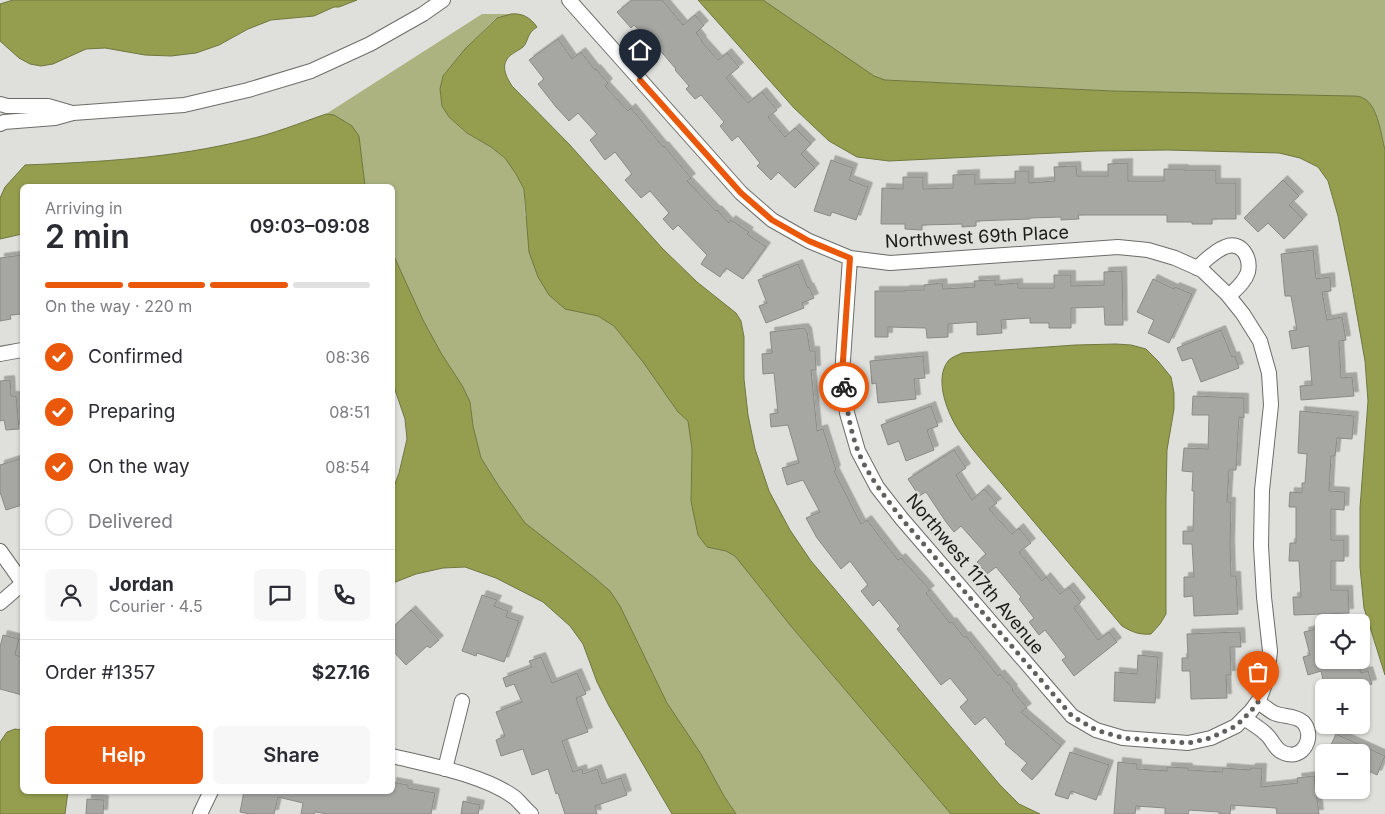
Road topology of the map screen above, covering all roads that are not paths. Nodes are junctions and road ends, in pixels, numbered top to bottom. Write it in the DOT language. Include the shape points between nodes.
graph roads {
  1 [pos="443,0"];
  2 [pos="569,0"];
  3 [pos="0,104"];
  4 [pos="73,113"];
  5 [pos="0,124"];
  6 [pos="850,258"];
  7 [pos="1197,268"];
  8 [pos="1229,296"];
  9 [pos="20,350"];
  10 [pos="0,354"];
  11 [pos="0,551"];
  12 [pos="20,580"];
  13 [pos="20,585"];
  14 [pos="0,603"];
  15 [pos="462,701"];
  16 [pos="1251,710"];
  17 [pos="395,757"];
  18 [pos="445,769"];
  19 [pos="210,794"];
  20 [pos="200,814"];
  21 [pos="531,814"];
  1 -- 4 [label="street" via="370,44 311,71 184,105"];
  2 -- 6 [label="street, Northwest 69th Place" via="741,193 772,220 809,241"];
  3 -- 4 [label="street" via="48,106"];
  4 -- 5 [label="street"];
  6 -- 7 [label="street, Northwest 69th Place" via="890,262 1118,247 1148,250"];
  6 -- 16 [label="street, Northwest 117th Avenue" via="842,375 847,414 858,451 877,486 902,519 1072,716 1096,730 1123,738 1188,743 1210,738 1236,726"];
  7 -- 8 [label="street, Northwest 69th Place"];
  7 -- 8 [label="street" via="1225,246 1239,247 1246,253 1248,271"];
  8 -- 16 [label="street, Northwest 69th Place" via="1260,341 1269,373 1271,405 1262,490 1261,546 1270,651 1267,679"];
  9 -- 10 [label="street"];
  11 -- 12 [label="street"];
  13 -- 14 [label="street"];
  15 -- 18 [label="street"];
  17 -- 18 [label="street"];
  18 -- 21 [label="street" via="492,784 515,798"];
  19 -- 20 [label="street"];
}
